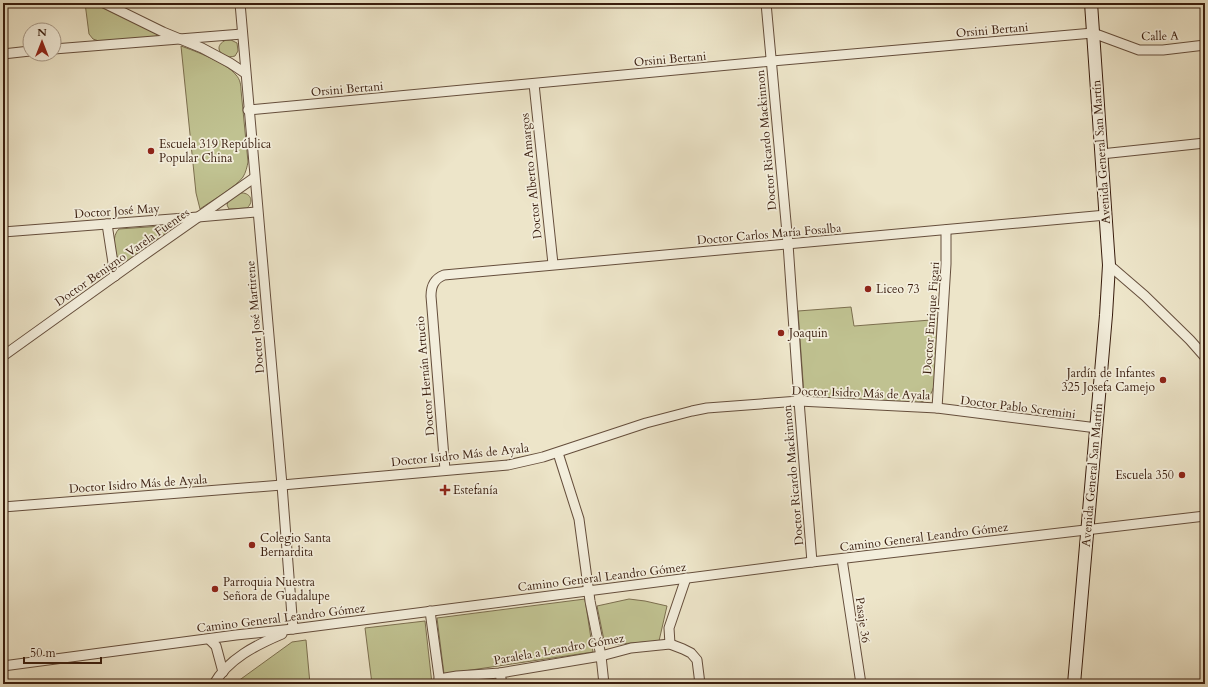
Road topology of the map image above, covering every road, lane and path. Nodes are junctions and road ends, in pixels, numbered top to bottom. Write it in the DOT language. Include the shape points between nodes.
graph roads {
  1 [pos="104,3"];
  2 [pos="240,3"];
  3 [pos="766,3"];
  4 [pos="1091,3"];
  5 [pos="1093,33"];
  6 [pos="242,34"];
  7 [pos="179,39"];
  8 [pos="1205,45"];
  9 [pos="62,48"];
  10 [pos="22,52"];
  11 [pos="3,54"];
  12 [pos="772,61"];
  13 [pos="245,73"];
  14 [pos="534,84"];
  15 [pos="248,110"];
  16 [pos="1205,143"];
  17 [pos="1101,154"];
  18 [pos="254,178"];
  19 [pos="257,212"];
  20 [pos="1106,215"];
  21 [pos="198,217"];
  22 [pos="107,224"];
  23 [pos="946,230"];
  24 [pos="3,232"];
  25 [pos="788,244"];
  26 [pos="553,264"];
  27 [pos="1109,265"];
  28 [pos="115,276"];
  29 [pos="435,280"];
  30 [pos="3,356"];
  31 [pos="1205,357"];
  32 [pos="799,401"];
  33 [pos="937,408"];
  34 [pos="1097,428"];
  35 [pos="558,453"];
  36 [pos="445,470"];
  37 [pos="282,485"];
  38 [pos="3,507"];
  39 [pos="1205,516"];
  40 [pos="1087,530"];
  41 [pos="842,559"];
  42 [pos="812,562"];
  43 [pos="686,578"];
  44 [pos="589,591"];
  45 [pos="430,611"];
  46 [pos="293,629"];
  47 [pos="209,639"];
  48 [pos="670,644"];
  49 [pos="601,656"];
  50 [pos="3,666"];
  51 [pos="223,672"];
  52 [pos="500,673"];
  53 [pos="440,682"];
  54 [pos="214,684"];
  55 [pos="502,684"];
  56 [pos="604,684"];
  57 [pos="700,684"];
  58 [pos="861,684"];
  59 [pos="1074,684"];
  1 -- 7 [label="street"];
  2 -- 6 [label="street, Doctor José Martirene"];
  3 -- 12 [label="street, Doctor Ricardo Mackinnon"];
  4 -- 5 [label="main road, Avenida General San Martín"];
  5 -- 8 [label="street, Calle A" via="1139,50"];
  5 -- 12 [label="street, Orsini Bertani"];
  5 -- 17 [label="main road, Avenida General San Martín"];
  6 -- 7 [label="street"];
  6 -- 13 [label="street, Doctor José Martirene"];
  7 -- 9 [label="street"];
  7 -- 13 [label="street" via="230,62"];
  10 -- 11 [label="street"];
  12 -- 14 [label="street, Orsini Bertani"];
  12 -- 25 [label="street, Doctor Ricardo Mackinnon"];
  13 -- 15 [label="street, Doctor José Martirene"];
  14 -- 15 [label="street, Orsini Bertani"];
  14 -- 26 [label="street, Doctor Alberto Amargos"];
  15 -- 18 [label="street, Doctor José Martirene"];
  16 -- 17 [label="street"];
  17 -- 20 [label="main road, Avenida General San Martín"];
  18 -- 19 [label="street, Doctor José Martirene"];
  18 -- 21 [label="street, Doctor Benigno Varela Fuentes"];
  19 -- 21 [label="street, Doctor José May"];
  19 -- 37 [label="street, Doctor José Martirene"];
  20 -- 23 [label="street, Doctor Carlos María Fosalba"];
  20 -- 27 [label="main road, Avenida General San Martín"];
  21 -- 22 [label="street, Doctor José May"];
  21 -- 28 [label="street, Doctor Benigno Varela Fuentes"];
  22 -- 24 [label="street, Doctor José May"];
  22 -- 28 [label="street"];
  23 -- 25 [label="street, Doctor Carlos María Fosalba"];
  23 -- 33 [label="street, Doctor Enrique Figari"];
  25 -- 26 [label="street, Doctor Carlos María Fosalba"];
  25 -- 32 [label="street, Doctor Ricardo Mackinnon"];
  26 -- 29 [label="street, Doctor Carlos María Fosalba" via="444,274"];
  27 -- 31 [label="street" via="1145,296"];
  27 -- 34 [label="main road, Avenida General San Martín"];
  28 -- 30 [label="street, Doctor Benigno Varela Fuentes"];
  29 -- 36 [label="street, Doctor Hernán Artucio" via="431,296"];
  32 -- 33 [label="street, Doctor Isidro Más de Ayala"];
  32 -- 35 [label="street, Doctor Isidro Más de Ayala" via="692,411 646,423"];
  32 -- 42 [label="street, Doctor Ricardo Mackinnon"];
  33 -- 34 [label="street, Doctor Pablo Scremini"];
  34 -- 40 [label="main road, Avenida General San Martín"];
  35 -- 36 [label="street, Doctor Isidro Más de Ayala" via="508,465"];
  35 -- 44 [label="street" via="579,519"];
  36 -- 37 [label="street, Doctor Isidro Más de Ayala"];
  37 -- 38 [label="street, Doctor Isidro Más de Ayala"];
  37 -- 46 [label="street, Doctor José Martirene"];
  39 -- 40 [label="street, Camino General Leandro Gómez"];
  40 -- 41 [label="street, Camino General Leandro Gómez"];
  40 -- 59 [label="main road, Avenida General San Martín"];
  41 -- 42 [label="street, Camino General Leandro Gómez"];
  41 -- 58 [label="street, Pasaje 36"];
  42 -- 43 [label="street, Camino General Leandro Gómez"];
  43 -- 44 [label="street, Camino General Leandro Gómez"];
  43 -- 48 [label="street" via="669,628"];
  44 -- 45 [label="street, Camino General Leandro Gómez"];
  44 -- 49 [label="street"];
  45 -- 46 [label="street, Camino General Leandro Gómez"];
  45 -- 53 [label="street"];
  46 -- 47 [label="street, Camino General Leandro Gómez"];
  46 -- 51 [label="street" via="266,640 243,654"];
  47 -- 50 [label="street, Camino General Leandro Gómez"];
  47 -- 51 [label="street" via="216,646"];
  48 -- 49 [label="street, Paralela a Leandro Gómez" via="631,648"];
  48 -- 57 [label="street, Paralela a Leandro Gómez" via="683,648 697,660"];
  49 -- 52 [label="street, Paralela a Leandro Gómez"];
  49 -- 56 [label="street"];
  51 -- 54 [label="street"];
  52 -- 53 [label="street, Paralela a Leandro Gómez" via="457,676"];
  52 -- 55 [label="street"];
}
